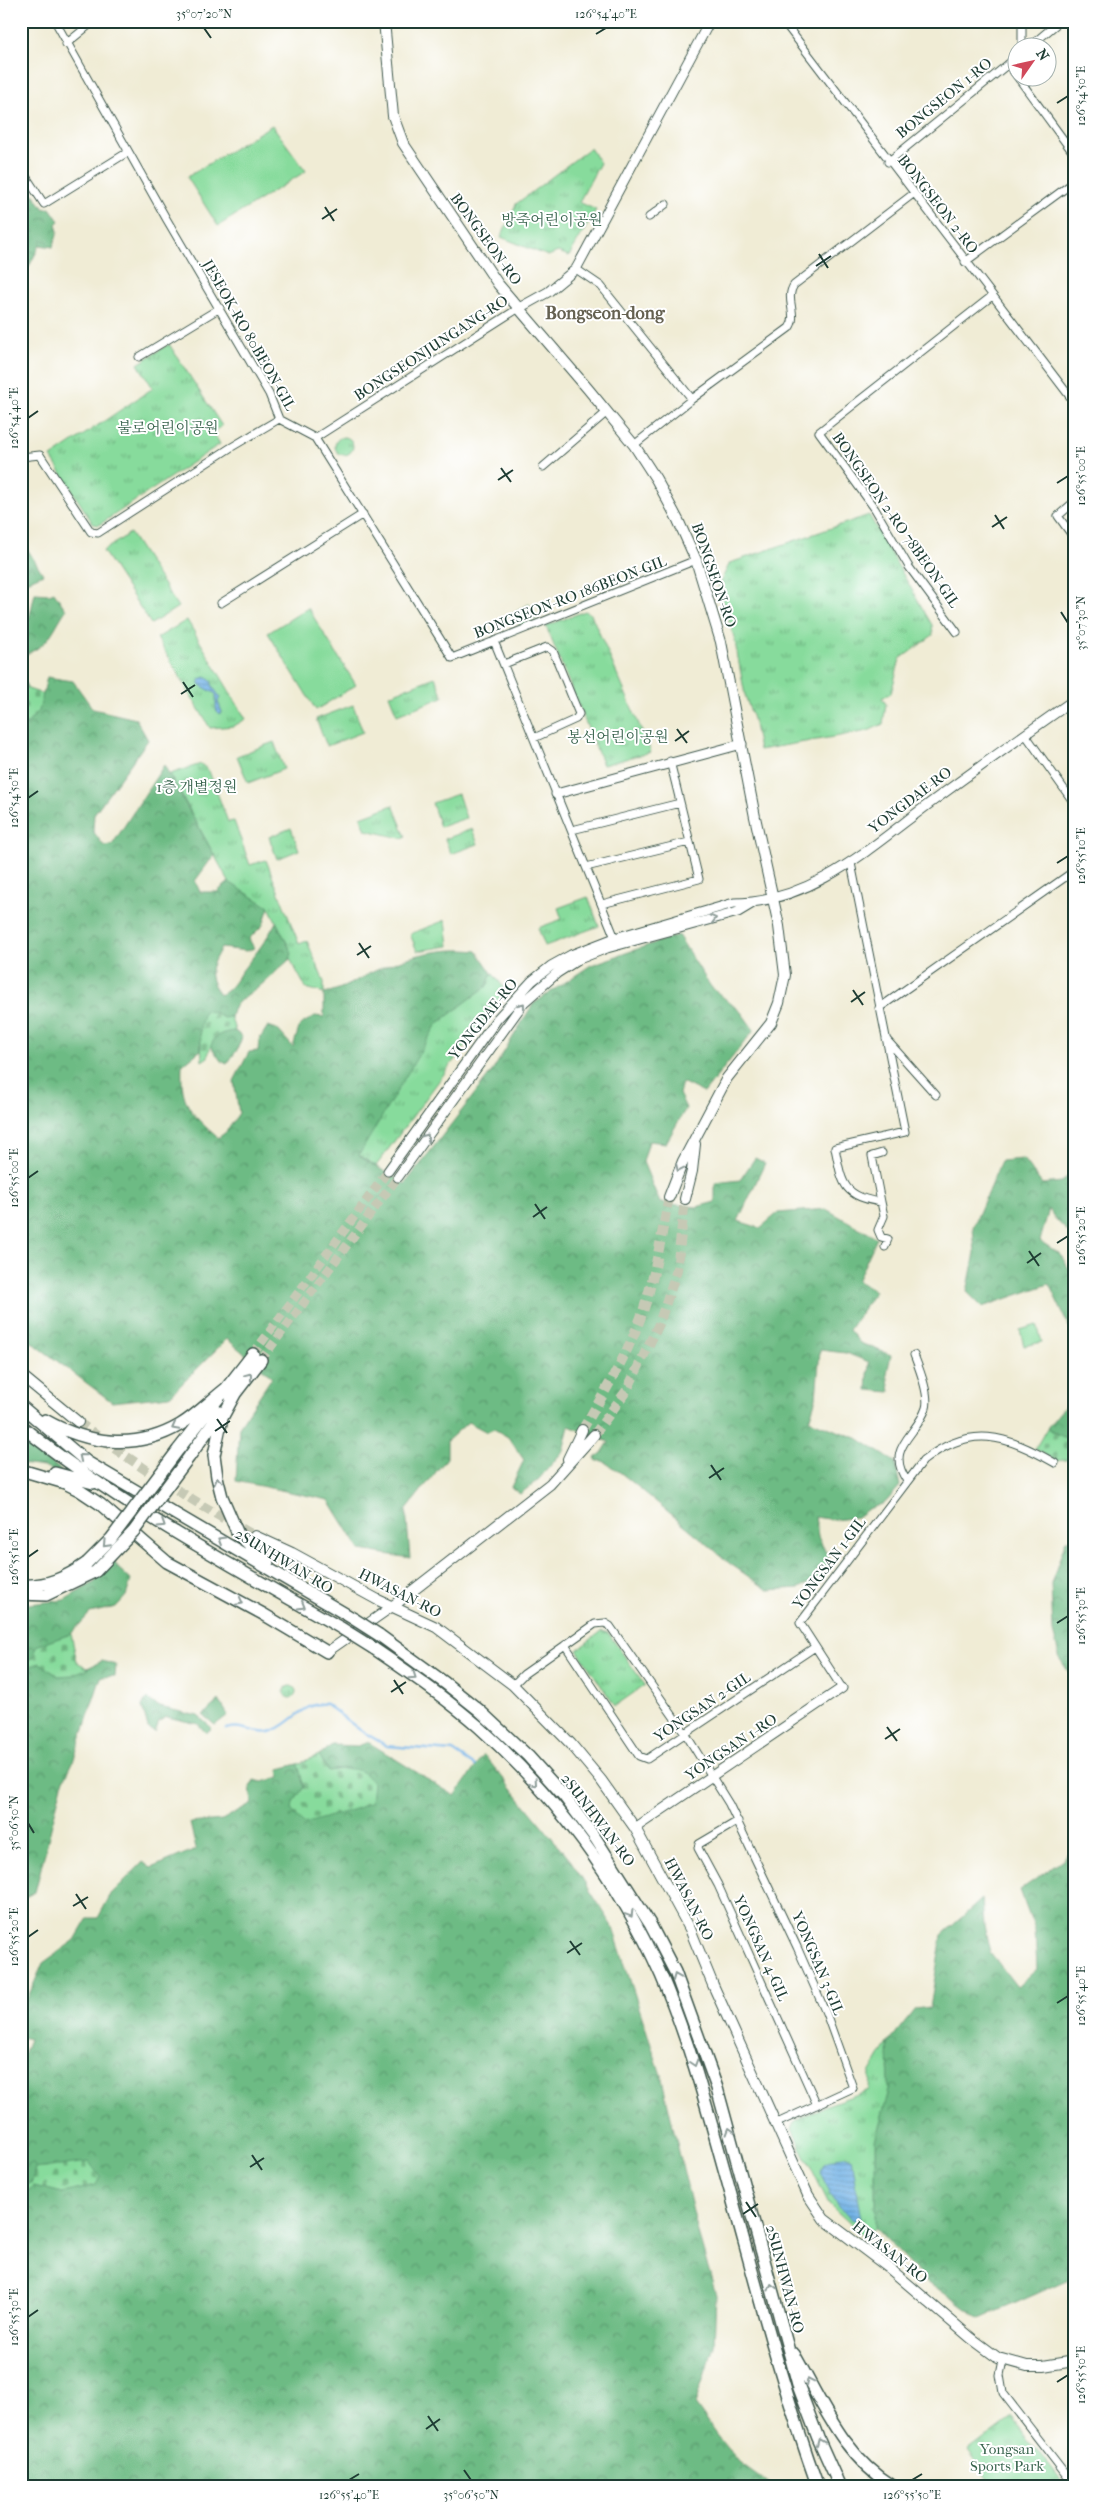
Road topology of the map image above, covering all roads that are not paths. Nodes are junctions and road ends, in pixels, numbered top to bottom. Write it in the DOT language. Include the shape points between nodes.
graph roads {
  1 [pos="55,21"];
  2 [pos="94,21"];
  3 [pos="384,21"];
  4 [pos="710,21"];
  5 [pos="782,21"];
  6 [pos="1022,21"];
  7 [pos="1060,21"];
  8 [pos="1022,38"];
  9 [pos="1040,38"];
  10 [pos="66,44"];
  11 [pos="1008,64"];
  12 [pos="1026,88"];
  13 [pos="128,152"];
  14 [pos="1074,154"];
  15 [pos="888,162"];
  16 [pos="21,169"];
  17 [pos="1074,182"];
  18 [pos="913,194"];
  19 [pos="666,204"];
  20 [pos="650,217"];
  21 [pos="966,262"];
  22 [pos="576,269"];
  23 [pos="992,296"];
  24 [pos="220,308"];
  25 [pos="519,308"];
  26 [pos="140,357"];
  27 [pos="692,399"];
  28 [pos="1074,402"];
  29 [pos="607,412"];
  30 [pos="279,420"];
  31 [pos="316,438"];
  32 [pos="634,445"];
  33 [pos="21,457"];
  34 [pos="543,467"];
  35 [pos="1074,502"];
  36 [pos="363,514"];
  37 [pos="1074,538"];
  38 [pos="696,560"];
  39 [pos="221,603"];
  40 [pos="957,632"];
  41 [pos="494,641"];
  42 [pos="504,664"];
  43 [pos="1074,700"];
  44 [pos="1025,734"];
  45 [pos="534,738"];
  46 [pos="742,744"];
  47 [pos="670,761"];
  48 [pos="556,794"];
  49 [pos="680,803"];
  50 [pos="1074,803"];
  51 [pos="572,830"];
  52 [pos="689,842"];
  53 [pos="851,863"];
  54 [pos="586,867"];
  55 [pos="1074,871"];
  56 [pos="773,898"];
  57 [pos="754,903"];
  58 [pos="602,904"];
  59 [pos="615,938"];
  60 [pos="879,1008"];
  61 [pos="886,1039"];
  62 [pos="936,1095"];
  63 [pos="695,1141"];
  64 [pos="882,1153"];
  65 [pos="388,1171"];
  66 [pos="398,1177"];
  67 [pos="669,1197"];
  68 [pos="685,1199"];
  69 [pos="881,1202"];
  70 [pos="885,1247"];
  71 [pos="914,1355"];
  72 [pos="257,1357"];
  73 [pos="21,1376"];
  74 [pos="231,1390"];
  75 [pos="21,1401"];
  76 [pos="21,1406"];
  77 [pos="78,1422"];
  78 [pos="21,1426"];
  79 [pos="582,1430"];
  80 [pos="594,1435"];
  81 [pos="1054,1463"];
  82 [pos="566,1465"];
  83 [pos="21,1470"];
  84 [pos="907,1481"];
  85 [pos="102,1486"];
  86 [pos="256,1536"];
  87 [pos="92,1567"];
  88 [pos="21,1585"];
  89 [pos="21,1594"];
  90 [pos="328,1605"];
  91 [pos="393,1606"];
  92 [pos="565,1645"];
  93 [pos="815,1647"];
  94 [pos="327,1652"];
  95 [pos="512,1685"];
  96 [pos="842,1688"];
  97 [pos="685,1734"];
  98 [pos="712,1776"];
  99 [pos="738,1821"];
  100 [pos="635,1828"];
  101 [pos="816,2105"];
  102 [pos="776,2124"];
  103 [pos="787,2343"];
  104 [pos="1003,2360"];
  105 [pos="1074,2361"];
  106 [pos="1074,2485"];
  107 [pos="818,2487"];
  108 [pos="840,2487"];
  109 [pos="894,2487"];
  1 -- 10 [label="street, JESEOK-RO 80BEON-GIL"];
  2 -- 10 [label="street"];
  3 -- 25 [label="main road, BONGSEON-RO" via="393,116 403,143 476,254"];
  4 -- 22 [label="street, BONGSEONJUNGANG-RO"];
  5 -- 15 [label="street, BONGSEON 2-RO"];
  6 -- 8 [label="street"];
  7 -- 9 [label="street"];
  10 -- 13 [label="street, JESEOK-RO 80BEON-GIL"];
  11 -- 15 [label="street, BONGSEON 1-RO"];
  12 -- 14 [label="street"];
  13 -- 16 [label="street" via="44,204"];
  13 -- 24 [label="street, JESEOK-RO 80BEON-GIL"];
  15 -- 18 [label="street, BONGSEON 2-RO"];
  17 -- 21 [label="street"];
  18 -- 21 [label="street, BONGSEON 2-RO"];
  18 -- 27 [label="street" via="794,285 790,295 793,320 788,328"];
  19 -- 20 [label="street"];
  21 -- 23 [label="street, BONGSEON 2-RO"];
  22 -- 25 [label="street, BONGSEONJUNGANG-RO" via="548,292"];
  22 -- 27 [label="street" via="601,286"];
  23 -- 28 [label="street, BONGSEON 2-RO"];
  23 -- 40 [label="street, BONGSEON 2-RO 78BEON-GIL" via="819,432 875,509 909,567"];
  24 -- 26 [label="street"];
  24 -- 30 [label="street, JESEOK-RO 80BEON-GIL" via="269,394"];
  25 -- 29 [label="main road, BONGSEON-RO"];
  25 -- 31 [label="street, BONGSEONJUNGANG-RO"];
  27 -- 32 [label="street"];
  29 -- 32 [label="main road, BONGSEON-RO"];
  29 -- 34 [label="street"];
  30 -- 31 [label="street, JESEOK-RO 80BEON-GIL"];
  30 -- 33 [label="street" via="98,534 91,532 40,455"];
  31 -- 36 [label="street"];
  32 -- 38 [label="main road, BONGSEON-RO" via="668,499"];
  35 -- 37 [label="street" via="1058,516"];
  36 -- 39 [label="street"];
  36 -- 41 [label="street, BONGSEON-RO 186BEON-GIL" via="452,658"];
  38 -- 41 [label="street, BONGSEON-RO 186BEON-GIL"];
  38 -- 46 [label="main road, BONGSEON-RO" via="721,642"];
  41 -- 42 [label="street"];
  42 -- 45 [label="street"];
  42 -- 45 [label="street" via="547,647 553,652 579,714 576,719"];
  43 -- 44 [label="street, YONGDAE-RO"];
  44 -- 50 [label="street"];
  44 -- 53 [label="street, YONGDAE-RO"];
  45 -- 48 [label="street"];
  46 -- 47 [label="street"];
  46 -- 56 [label="main road, BONGSEON-RO"];
  47 -- 48 [label="street"];
  47 -- 49 [label="street"];
  48 -- 51 [label="street"];
  49 -- 51 [label="street"];
  49 -- 52 [label="street"];
  51 -- 54 [label="street"];
  52 -- 54 [label="street"];
  52 -- 58 [label="street" via="699,879"];
  53 -- 56 [label="street, YONGDAE-RO" via="811,886"];
  53 -- 60 [label="street"];
  54 -- 58 [label="street"];
  55 -- 60 [label="street"];
  56 -- 57 [label="street, YONGDAE-RO"];
  56 -- 63 [label="main road, BONGSEON-RO" via="786,975 779,1003 771,1023 727,1078"];
  57 -- 59 [label="street, YONGDAE-RO" via="734,903"];
  66 -- 57 [label="street, YONGDAE-RO, one-way" via="524,1002 557,973 579,959 607,948 738,912"];
  58 -- 59 [label="street"];
  59 -- 65 [label="street, YONGDAE-RO" via="551,966 516,997 454,1077"];
  60 -- 61 [label="street"];
  61 -- 62 [label="street"];
  61 -- 69 [label="street" via="905,1132 836,1148 842,1183 853,1195"];
  63 -- 67 [label="main road, BONGSEON-RO, one-way" via="674,1179"];
  63 -- 68 [label="main road"];
  64 -- 69 [label="street" via="872,1156"];
  69 -- 70 [label="street" via="884,1216 878,1230 881,1237 888,1239"];
  71 -- 84 [label="street" via="927,1402 900,1453 900,1471"];
  72 -- 74 [label="highway"];
  73 -- 77 [label="main road"];
  74 -- 75 [label="highway, one-way" via="179,1425 154,1436 123,1441 102,1442 62,1430"];
  74 -- 87 [label="highway, one-way, bridge" via="178,1450"];
  74 -- 87 [label="highway, bridge" via="189,1457 134,1531"];
  90 -- 74 [label="highway, one-way" via="251,1548 238,1534 222,1497 214,1455"];
  90 -- 76 [label="highway, 2SUNHWAN-RO, one-way" via="86,1462"];
  78 -- 85 [label="highway, 2SUNHWAN-RO"];
  79 -- 82 [label="main road"];
  80 -- 82 [label="main road"];
  81 -- 84 [label="street, YONGSAN 1-GIL" via="1031,1450 998,1440 970,1437 937,1450 922,1461"];
  82 -- 91 [label="main road" via="531,1500"];
  83 -- 85 [label="highway" via="40,1470"];
  83 -- 94 [label="highway, one-way" via="79,1490 167,1562"];
  84 -- 93 [label="street, YONGSAN 1-GIL" via="800,1623"];
  85 -- 107 [label="highway, 2SUNHWAN-RO, one-way, bridge" via="373,1648 430,1687 480,1728 523,1770 594,1856 633,1919 681,2026 795,2424"];
  86 -- 91 [label="main road, HWASAN-RO"];
  87 -- 88 [label="highway" via="55,1581"];
  87 -- 89 [label="highway" via="46,1595"];
  103 -- 90 [label="highway, 2SUNHWAN-RO, one-way, bridge" via="717,2088 675,1972 650,1924 596,1839 528,1756 452,1689 354,1618"];
  91 -- 94 [label="street"];
  91 -- 95 [label="main road, HWASAN-RO" via="436,1627"];
  92 -- 95 [label="street"];
  92 -- 97 [label="street, YONGSAN 3-GIL" via="595,1624 608,1624"];
  92 -- 97 [label="street, YONGSAN 2-GIL" via="643,1759 651,1758"];
  93 -- 96 [label="street, YONGSAN 1-GIL"];
  93 -- 97 [label="street, YONGSAN 2-GIL"];
  95 -- 100 [label="main road, HWASAN-RO" via="571,1744"];
  96 -- 98 [label="street, YONGSAN 1-RO"];
  97 -- 98 [label="street, YONGSAN 3-GIL"];
  98 -- 99 [label="street, YONGSAN 3-GIL"];
  98 -- 100 [label="street, YONGSAN 1-RO"];
  99 -- 101 [label="street, YONGSAN 3-GIL" via="822,2005 853,2088"];
  99 -- 101 [label="street, YONGSAN 4-GIL" via="699,1844 698,1848 718,1885"];
  100 -- 102 [label="main road, HWASAN-RO" via="690,1929"];
  101 -- 102 [label="street, YONGSAN 3-GIL"];
  102 -- 104 [label="main road, HWASAN-RO" via="808,2195 824,2219 889,2268 971,2338"];
  108 -- 103 [label="highway, 2SUNHWAN-RO, one-way" via="799,2388"];
  109 -- 103 [label="highway, one-way" via="878,2477 852,2451 820,2405"];
  104 -- 105 [label="main road, HWASAN-RO" via="1027,2366"];
  104 -- 106 [label="street" via="1000,2383 1003,2393"];
}
